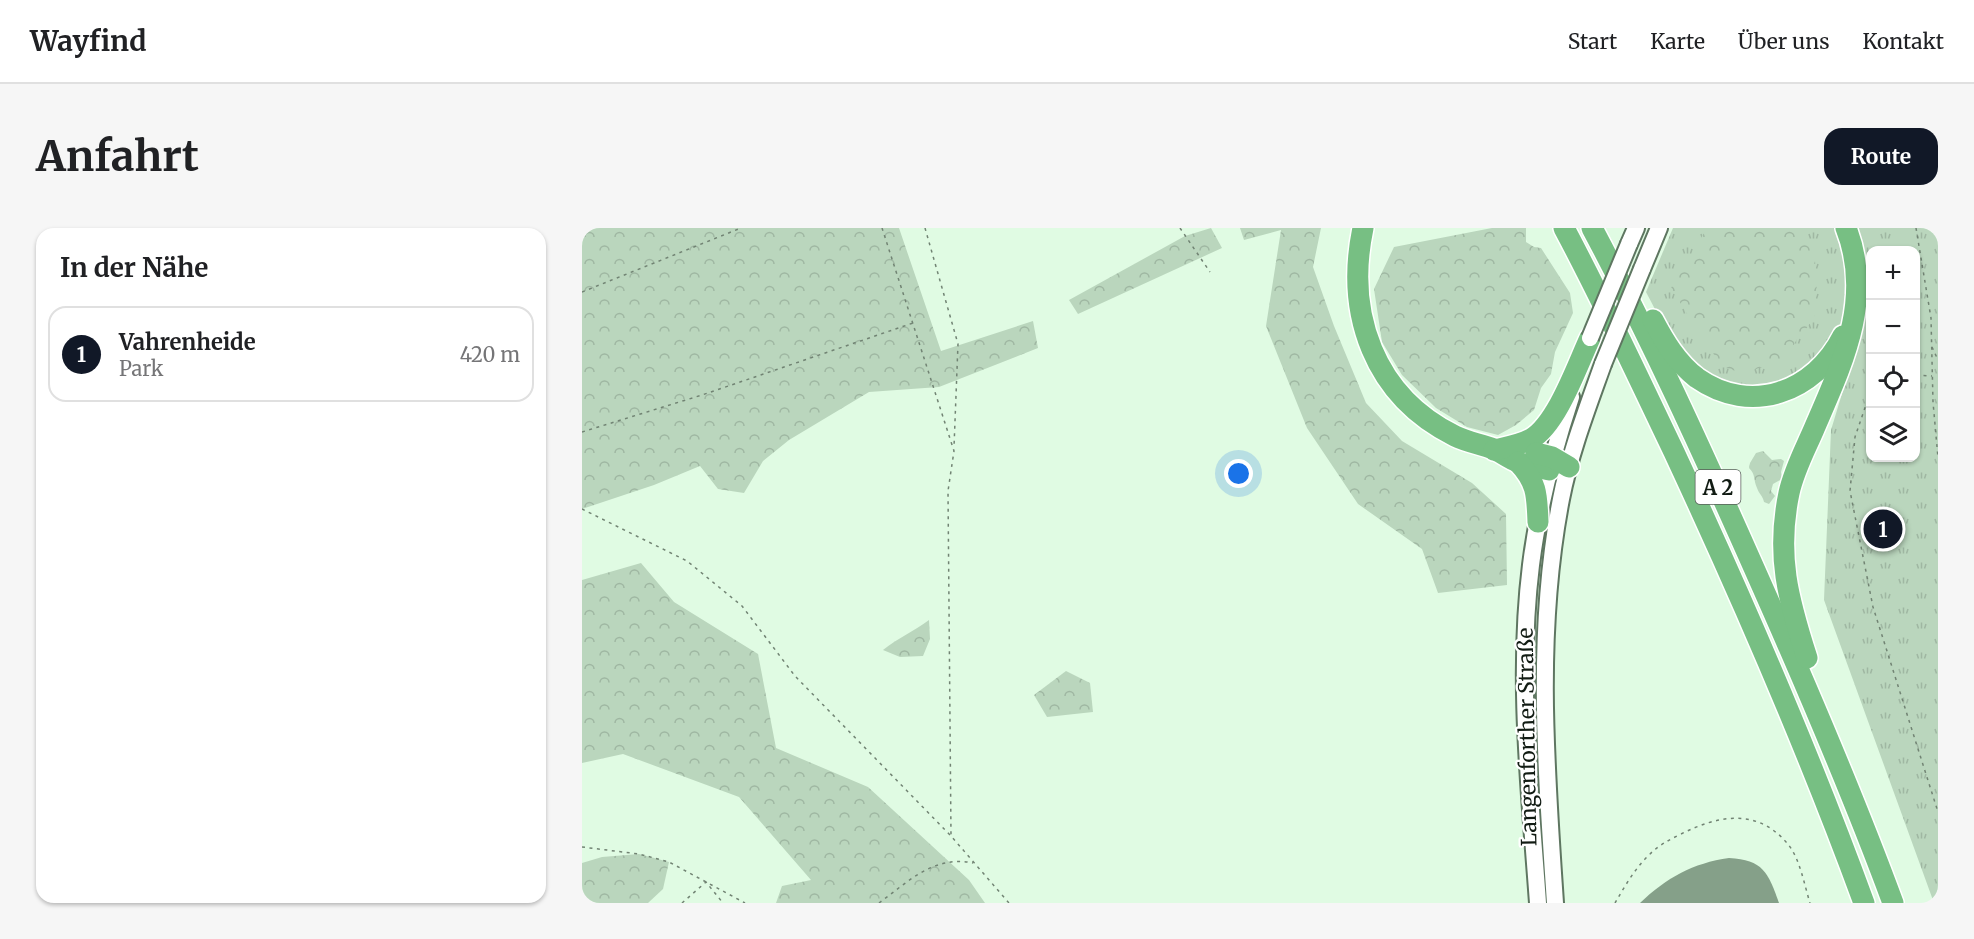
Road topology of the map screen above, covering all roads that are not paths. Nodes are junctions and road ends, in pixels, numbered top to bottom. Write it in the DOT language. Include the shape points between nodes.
graph roads {
  1 [pos="1554,228"];
  2 [pos="1564,228"];
  3 [pos="1592,228"];
  4 [pos="1659,228"];
  5 [pos="1846,228"];
  6 [pos="1363,232"];
  7 [pos="1632,236"];
  8 [pos="1575,249"];
  9 [pos="1620,280"];
  10 [pos="1856,302"];
  11 [pos="1590,338"];
  12 [pos="1508,453"];
  13 [pos="1557,464"];
  14 [pos="1538,522"];
  15 [pos="1812,697"];
  16 [pos="1538,903"];
  17 [pos="1555,903"];
  18 [pos="1864,903"];
  19 [pos="1893,903"];
  1 -- 8 [label="highway"];
  2 -- 8 [label="highway, A 2"];
  3 -- 9 [label="highway, A 2"];
  4 -- 13 [label="main road, Langenforther Straße, bridge"];
  5 -- 10 [label="highway" via="1855,260"];
  6 -- 12 [label="highway" via="1357,267 1359,304 1373,354 1384,375 1433,424 1456,437"];
  7 -- 11 [label="main road, Langenforther Straße, bridge"];
  8 -- 18 [label="highway, A 2" via="1720,551"];
  9 -- 10 [label="highway" via="1637,289 1664,341 1696,377 1723,392 1744,396 1785,391 1813,375 1835,351"];
  9 -- 15 [label="highway, A 2" via="1713,474"];
  10 -- 15 [label="highway" via="1845,357 1797,467 1783,534 1785,580 1813,676"];
  11 -- 12 [label="highway" via="1553,416 1531,439"];
  11 -- 13 [label="main road, Langenforther Straße"];
  12 -- 13 [label="highway"];
  12 -- 14 [label="highway" via="1534,486"];
  13 -- 14 [label="main road, Langenforther Straße"];
  13 -- 17 [label="main road, Langenforther Straße" via="1561,497 1550,568 1544,670"];
  14 -- 16 [label="main road, Langenforther Straße" via="1527,601 1524,682"];
  15 -- 19 [label="highway, A 2"];
}
